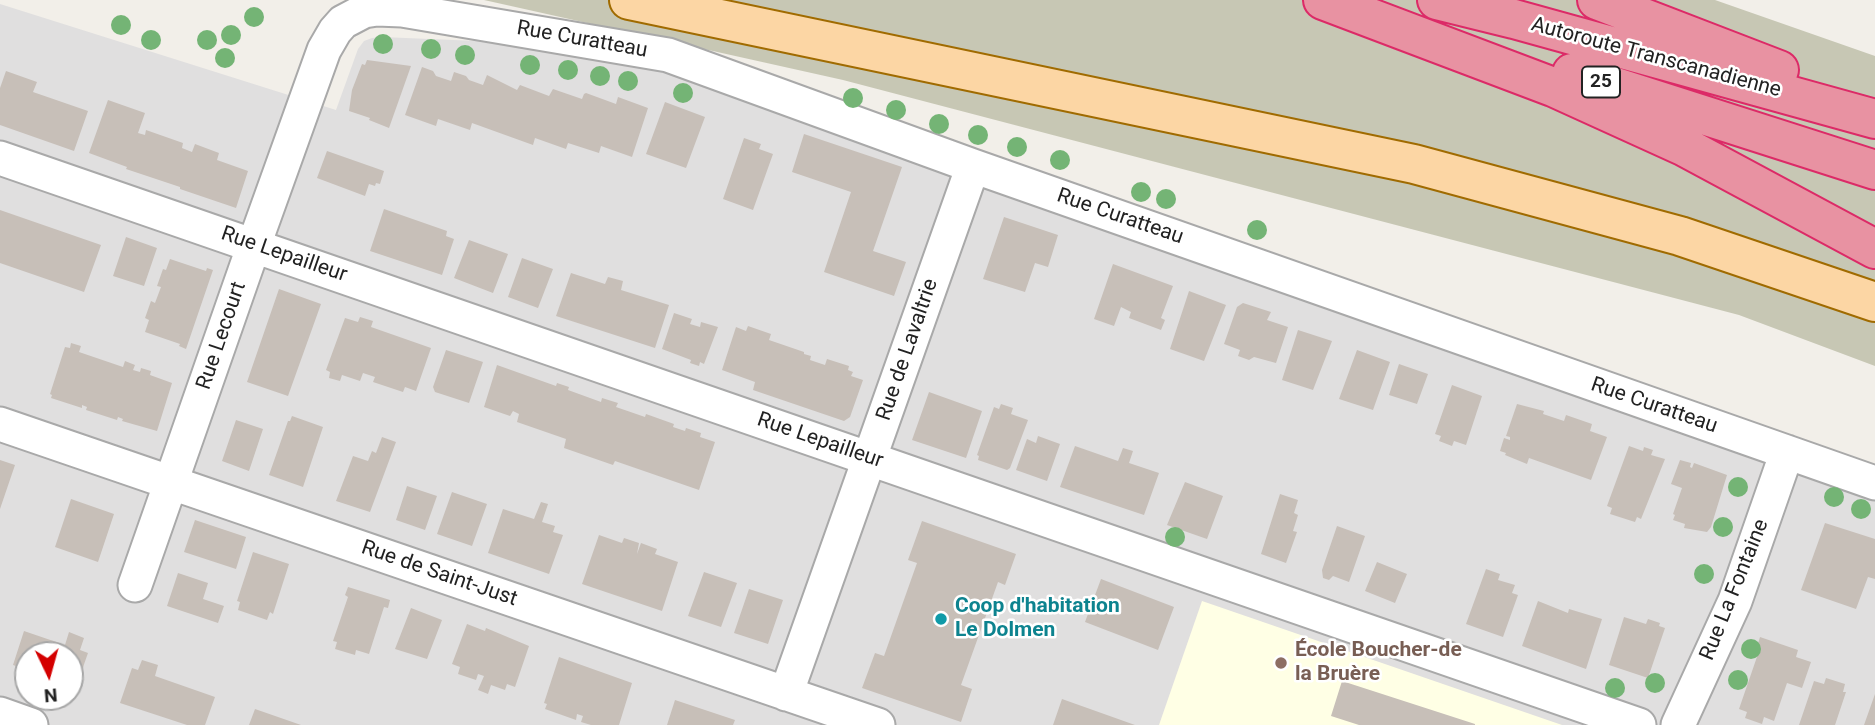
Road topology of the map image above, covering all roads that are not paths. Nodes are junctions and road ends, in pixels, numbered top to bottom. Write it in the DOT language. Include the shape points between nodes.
graph roads {
  1 [pos="629,0"];
  2 [pos="1324,0"];
  3 [pos="1437,0"];
  4 [pos="1597,0"];
  5 [pos="352,15"];
  6 [pos="1875,110"];
  7 [pos="1875,119"];
  8 [pos="0,158"];
  9 [pos="973,166"];
  10 [pos="1875,170"];
  11 [pos="254,245"];
  12 [pos="1875,249"];
  13 [pos="1875,302"];
  14 [pos="0,424"];
  15 [pos="1787,452"];
  16 [pos="870,458"];
  17 [pos="172,482"];
  18 [pos="1875,482"];
  19 [pos="135,585"];
  20 [pos="786,694"];
  21 [pos="0,714"];
  22 [pos="31,725"];
  23 [pos="878,725"];
  24 [pos="1639,725"];
  25 [pos="1678,725"];
  1 -- 13 [label="main road" via="1414,164 1680,236"];
  2 -- 10 [label="highway, Autoroute Transcanadienne / 25"];
  2 -- 12 [label="highway" via="1553,87 1685,147"];
  3 -- 7 [label="highway, Autoroute Transcanadienne / 25"];
  4 -- 6 [label="highway"];
  5 -- 9 [label="street, Rue Curatteau" via="364,10 402,10 668,55"];
  5 -- 11 [label="street, Rue Lecourt" via="324,50"];
  8 -- 11 [label="street, Rue Lepailleur"];
  9 -- 15 [label="street, Rue Curatteau"];
  9 -- 16 [label="street, Rue de Lavaltrie"];
  11 -- 16 [label="street, Rue Lepailleur"];
  11 -- 17 [label="street, Rue Lecourt"];
  14 -- 17 [label="street, Rue de Saint-Just"];
  15 -- 18 [label="street, Rue Curatteau"];
  15 -- 25 [label="street, Rue La Fontaine" via="1735,601"];
  16 -- 20 [label="street, Rue de Lavaltrie"];
  16 -- 24 [label="street, Rue Lepailleur"];
  17 -- 19 [label="street, Rue Lecourt"];
  17 -- 20 [label="street, Rue de Saint-Just"];
  20 -- 23 [label="street, Rue de Saint-Just"];
  21 -- 22 [label="street"];
}
